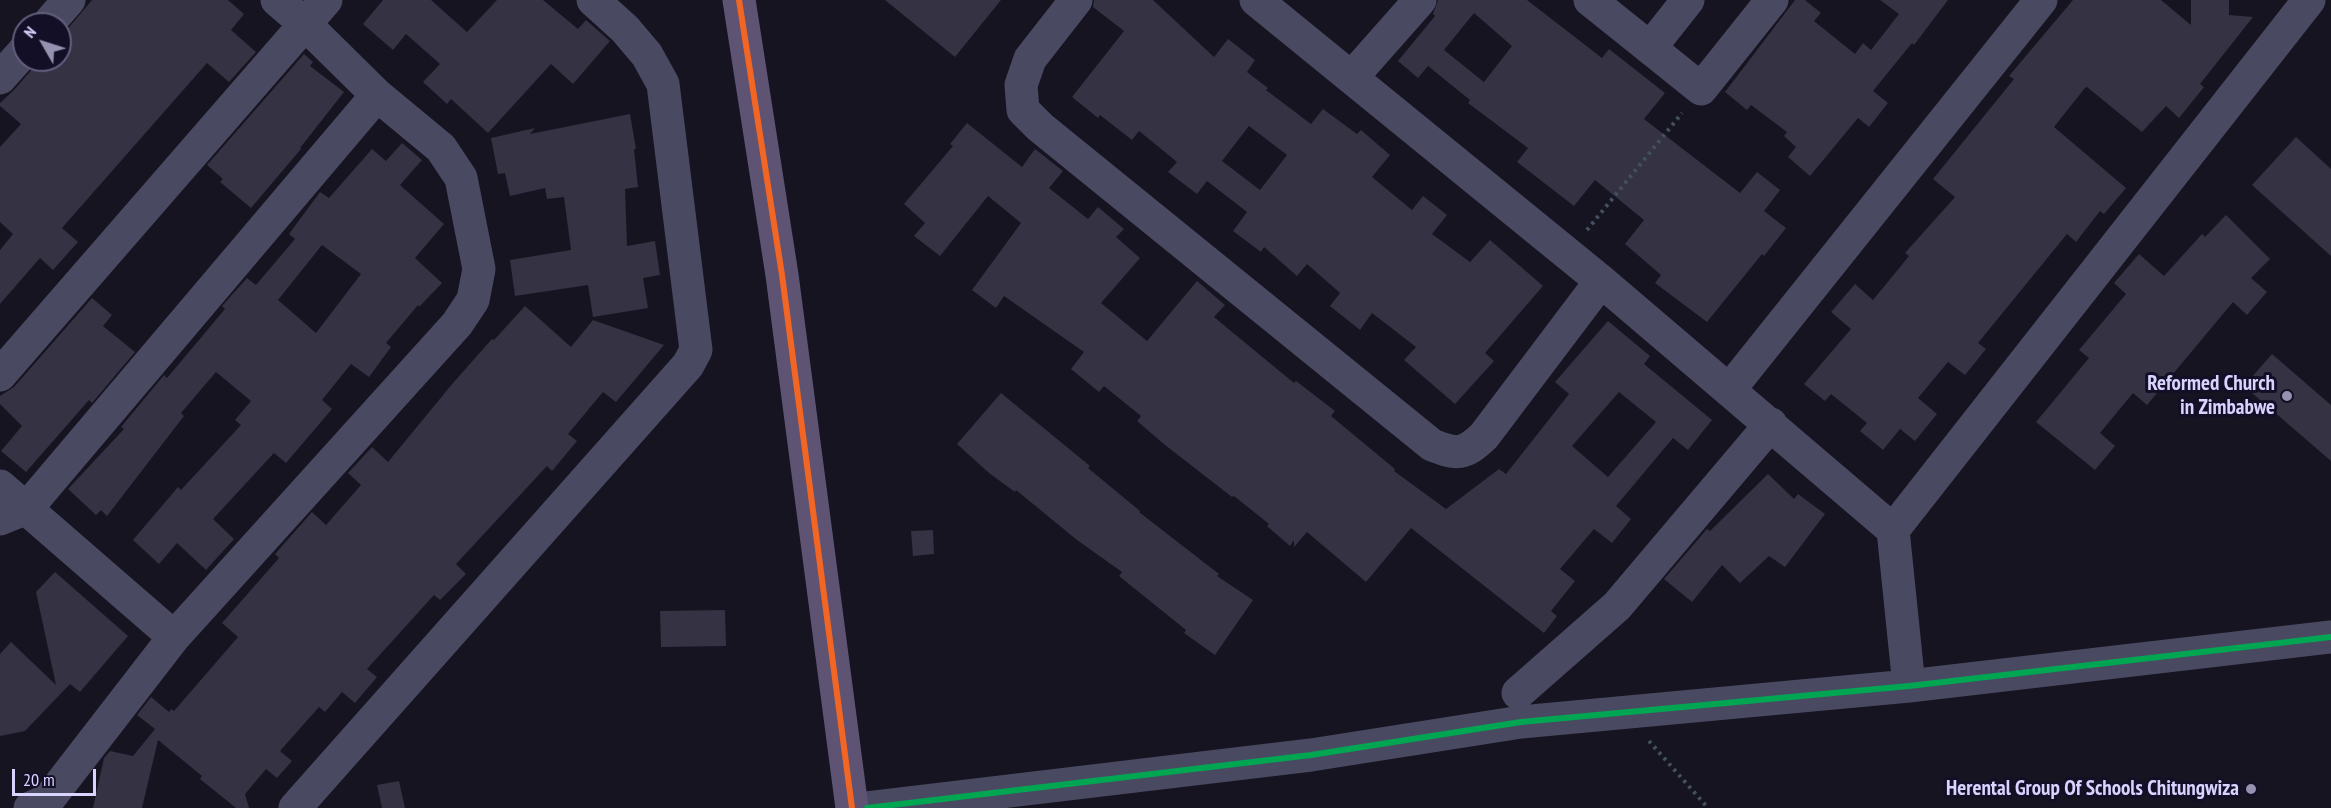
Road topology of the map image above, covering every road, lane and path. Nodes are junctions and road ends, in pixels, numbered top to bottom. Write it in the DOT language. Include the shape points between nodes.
graph roads {
  1 [pos="69,0"];
  2 [pos="277,0"];
  3 [pos="593,0"];
  4 [pos="739,0"];
  5 [pos="1076,0"];
  6 [pos="1256,0"];
  7 [pos="1419,0"];
  8 [pos="1590,0"];
  9 [pos="1688,0"];
  10 [pos="1772,0"];
  11 [pos="2041,0"];
  12 [pos="2309,0"];
  13 [pos="58,12"];
  14 [pos="316,12"];
  15 [pos="1650,48"];
  16 [pos="12,64"];
  17 [pos="1352,77"];
  18 [pos="0,78"];
  19 [pos="1701,89"];
  20 [pos="377,95"];
  21 [pos="1567,254"];
  22 [pos="1601,281"];
  23 [pos="0,375"];
  24 [pos="1730,390"];
  25 [pos="1770,424"];
  26 [pos="0,486"];
  27 [pos="14,514"];
  28 [pos="1893,530"];
  29 [pos="174,637"];
  30 [pos="2331,637"];
  31 [pos="1909,686"];
  32 [pos="1518,693"];
  33 [pos="1623,712"];
  34 [pos="30,808"];
  35 [pos="295,808"];
  36 [pos="852,808"];
  37 [pos="867,808"];
  38 [pos="1708,808"];
  1 -- 13 [label="street"];
  2 -- 14 [label="street"];
  3 -- 35 [label="street" via="647,55 663,84 696,350 688,365"];
  4 -- 36 [label="main road" via="782,275"];
  5 -- 22 [label="street" via="1030,59 1021,86 1023,110 1432,445 1451,453 1470,449 1484,436"];
  6 -- 17 [label="street"];
  7 -- 17 [label="street"];
  8 -- 15 [label="street"];
  9 -- 15 [label="street"];
  10 -- 19 [label="street"];
  11 -- 24 [label="street"];
  12 -- 28 [label="street"];
  14 -- 20 [label="street"];
  14 -- 23 [label="street"];
  15 -- 19 [label="street"];
  16 -- 18 [label="street"];
  17 -- 21 [label="street"];
  19 -- 21 [label="path"];
  20 -- 27 [label="street"];
  20 -- 29 [label="street" via="441,148 460,178 479,269 473,300 457,324"];
  21 -- 22 [label="street"];
  22 -- 24 [label="street"];
  24 -- 25 [label="street"];
  25 -- 28 [label="street"];
  25 -- 32 [label="street" via="1617,606"];
  26 -- 27 [label="street"];
  27 -- 29 [label="street"];
  28 -- 31 [label="street"];
  29 -- 34 [label="street" via="48,800"];
  30 -- 31 [label="street"];
  31 -- 33 [label="street"];
  33 -- 37 [label="street" via="1521,722 1311,755"];
  33 -- 38 [label="path"];
}
